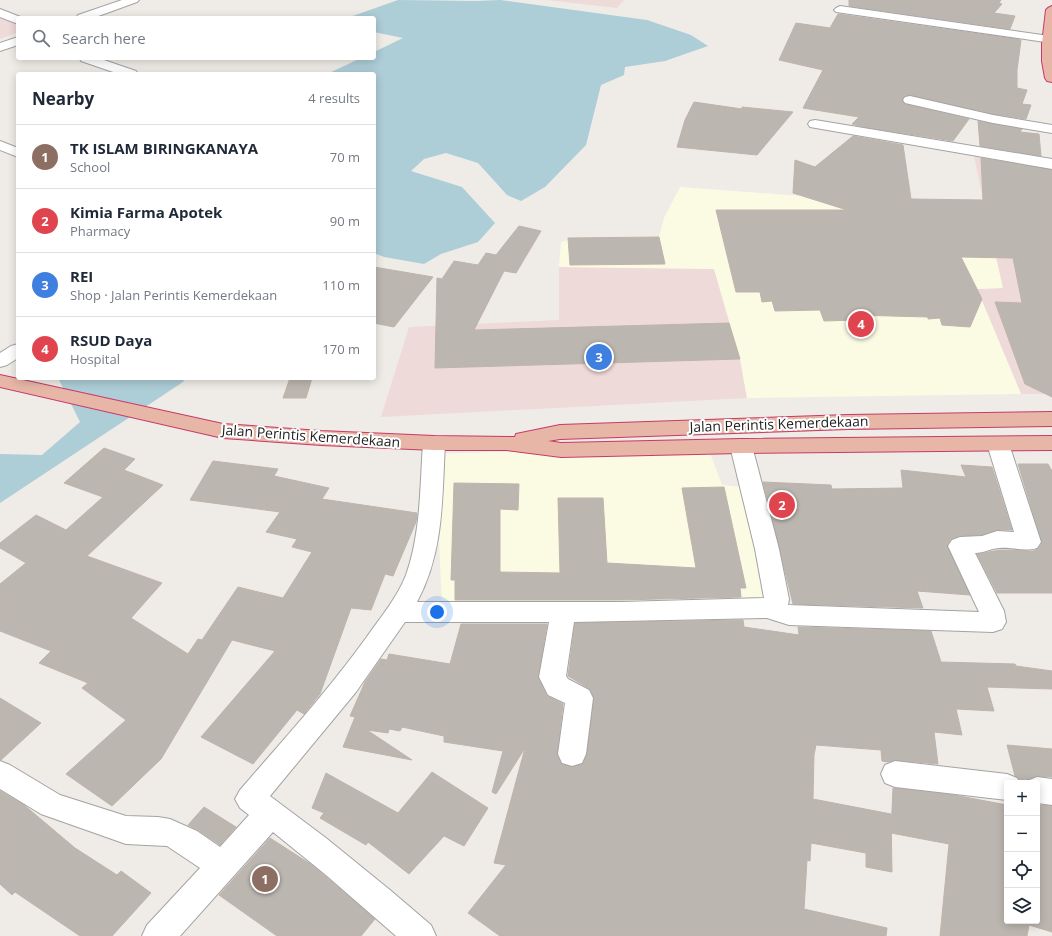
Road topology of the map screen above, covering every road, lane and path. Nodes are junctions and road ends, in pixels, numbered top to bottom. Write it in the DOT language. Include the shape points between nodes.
graph roads {
  1 [pos="95,0"];
  2 [pos="133,0"];
  3 [pos="115,6"];
  4 [pos="840,10"];
  5 [pos="1052,10"];
  6 [pos="0,13"];
  7 [pos="88,16"];
  8 [pos="16,19"];
  9 [pos="1049,40"];
  10 [pos="16,42"];
  11 [pos="0,47"];
  12 [pos="92,60"];
  13 [pos="1051,71"];
  14 [pos="125,72"];
  15 [pos="910,100"];
  16 [pos="815,124"];
  17 [pos="1052,129"];
  18 [pos="0,145"];
  19 [pos="16,152"];
  20 [pos="1052,164"];
  21 [pos="16,351"];
  22 [pos="0,361"];
  23 [pos="0,382"];
  24 [pos="1052,419"];
  25 [pos="848,422"];
  26 [pos="434,443"];
  27 [pos="507,443"];
  28 [pos="1052,443"];
  29 [pos="998,444"];
  30 [pos="860,445"];
  31 [pos="741,446"];
  32 [pos="768,608"];
  33 [pos="399,612"];
  34 [pos="563,612"];
  35 [pos="572,754"];
  36 [pos="0,774"];
  37 [pos="895,774"];
  38 [pos="1004,787"];
  39 [pos="1040,790"];
  40 [pos="1052,792"];
  41 [pos="271,813"];
  42 [pos="221,867"];
  43 [pos="158,936"];
  44 [pos="420,936"];
  1 -- 3 [label="street"];
  2 -- 3 [label="street"];
  3 -- 7 [label="street"];
  4 -- 9 [label="street"];
  5 -- 9 [label="highway"];
  6 -- 8 [label="street"];
  9 -- 13 [label="highway"];
  10 -- 11 [label="street"];
  12 -- 14 [label="street"];
  15 -- 17 [label="street" via="987,118"];
  16 -- 20 [label="street"];
  18 -- 19 [label="street"];
  21 -- 22 [label="street"];
  23 -- 26 [label="highway, Jalan Perintis Kemerdekaan" via="223,431"];
  24 -- 25 [label="highway, Jalan Perintis Kemerdekaan"];
  25 -- 27 [label="highway, Jalan Perintis Kemerdekaan" via="560,432"];
  25 -- 30 [label="highway"];
  26 -- 27 [label="highway, Jalan Perintis Kemerdekaan"];
  26 -- 33 [label="street" via="424,548 418,574"];
  27 -- 31 [label="highway, Jalan Perintis Kemerdekaan" via="561,450"];
  28 -- 29 [label="highway, Jalan Perintis Kemerdekaan"];
  29 -- 30 [label="highway, Jalan Perintis Kemerdekaan"];
  29 -- 32 [label="street" via="1029,542 998,539 984,544 960,546 991,611 993,622 790,615"];
  30 -- 31 [label="highway, Jalan Perintis Kemerdekaan"];
  31 -- 32 [label="street" via="777,599 775,605"];
  32 -- 34 [label="street"];
  33 -- 34 [label="street"];
  33 -- 41 [label="street" via="347,684 250,799"];
  34 -- 35 [label="street" via="552,676 558,687 579,698"];
  36 -- 42 [label="street" via="51,805 126,830 170,833 196,846"];
  37 -- 38 [label="street"];
  39 -- 40 [label="street"];
  41 -- 42 [label="street"];
  41 -- 44 [label="street"];
  42 -- 43 [label="street"];
}
